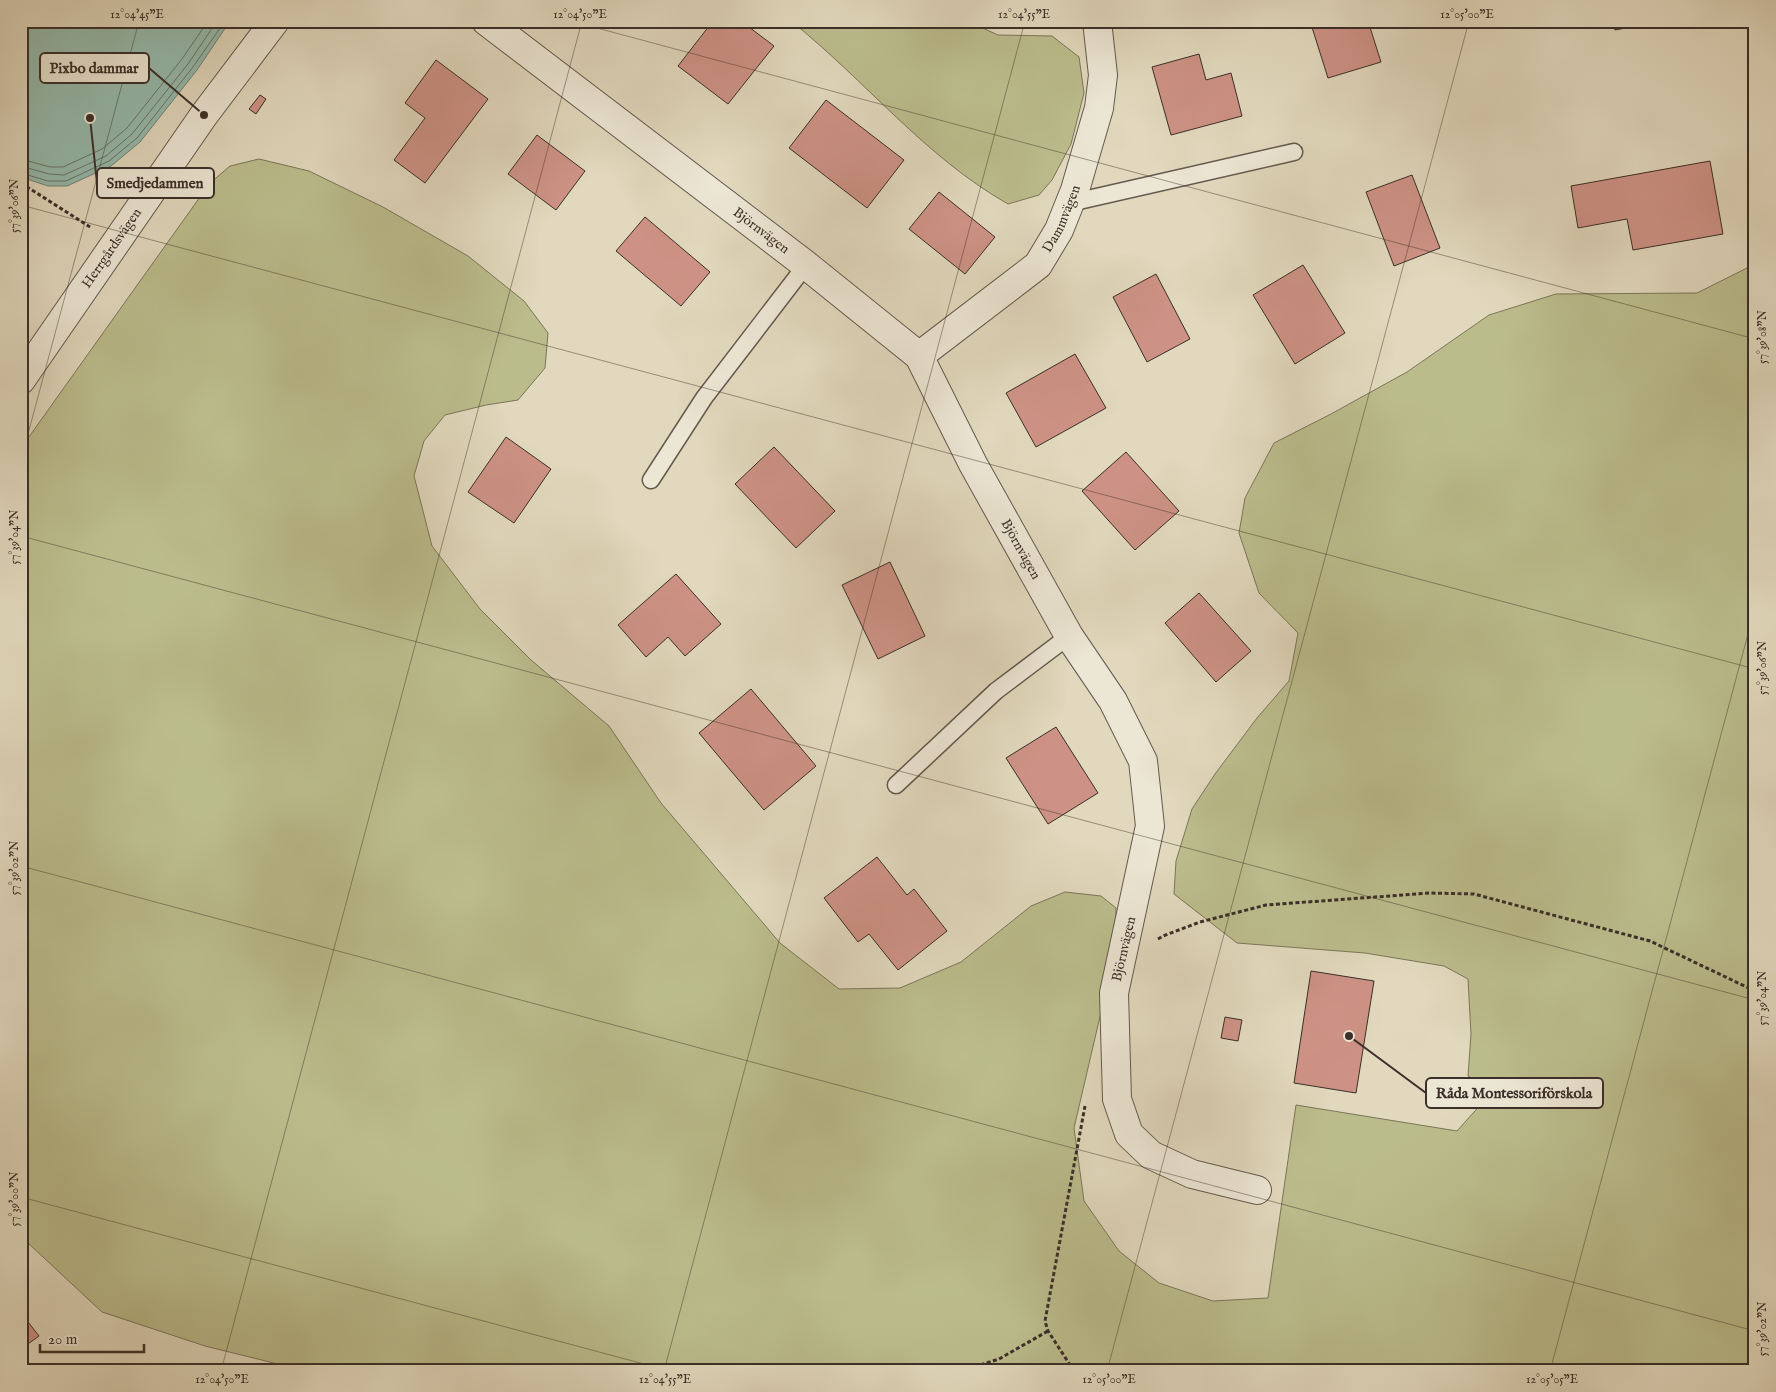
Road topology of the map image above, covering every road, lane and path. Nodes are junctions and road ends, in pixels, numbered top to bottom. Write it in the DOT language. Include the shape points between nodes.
graph roads {
  1 [pos="275,21"];
  2 [pos="486,21"];
  3 [pos="1097,21"];
  4 [pos="1294,152"];
  5 [pos="21,184"];
  6 [pos="1070,203"];
  7 [pos="115,243"];
  8 [pos="806,265"];
  9 [pos="918,356"];
  10 [pos="21,380"];
  11 [pos="651,480"];
  12 [pos="1069,636"];
  13 [pos="896,786"];
  14 [pos="1157,941"];
  15 [pos="1755,991"];
  16 [pos="1086,1100"];
  17 [pos="1257,1190"];
  18 [pos="1048,1331"];
  19 [pos="962,1371"];
  20 [pos="1074,1371"];
  1 -- 7 [label="street, Herrgårdsvägen"];
  2 -- 8 [label="street, Björnvägen"];
  3 -- 6 [label="street, Dammvägen" via="1104,75 1099,108"];
  4 -- 6 [label="lane"];
  5 -- 7 [label="path"];
  6 -- 9 [label="street, Dammvägen" via="1059,230 1038,265"];
  7 -- 10 [label="street, Herrgårdsvägen"];
  8 -- 9 [label="street, Björnvägen"];
  8 -- 11 [label="lane" via="704,398"];
  9 -- 12 [label="street, Björnvägen" via="973,464"];
  12 -- 13 [label="lane" via="996,691"];
  12 -- 17 [label="street, Björnvägen" via="1113,701 1143,761 1150,826 1114,993 1117,1099 1130,1134 1151,1155 1192,1174"];
  14 -- 15 [label="path" via="1200,922 1266,905 1430,893 1474,894 1650,941"];
  16 -- 18 [label="path" via="1045,1321"];
  18 -- 19 [label="path" via="1000,1358"];
  18 -- 20 [label="path"];
}
